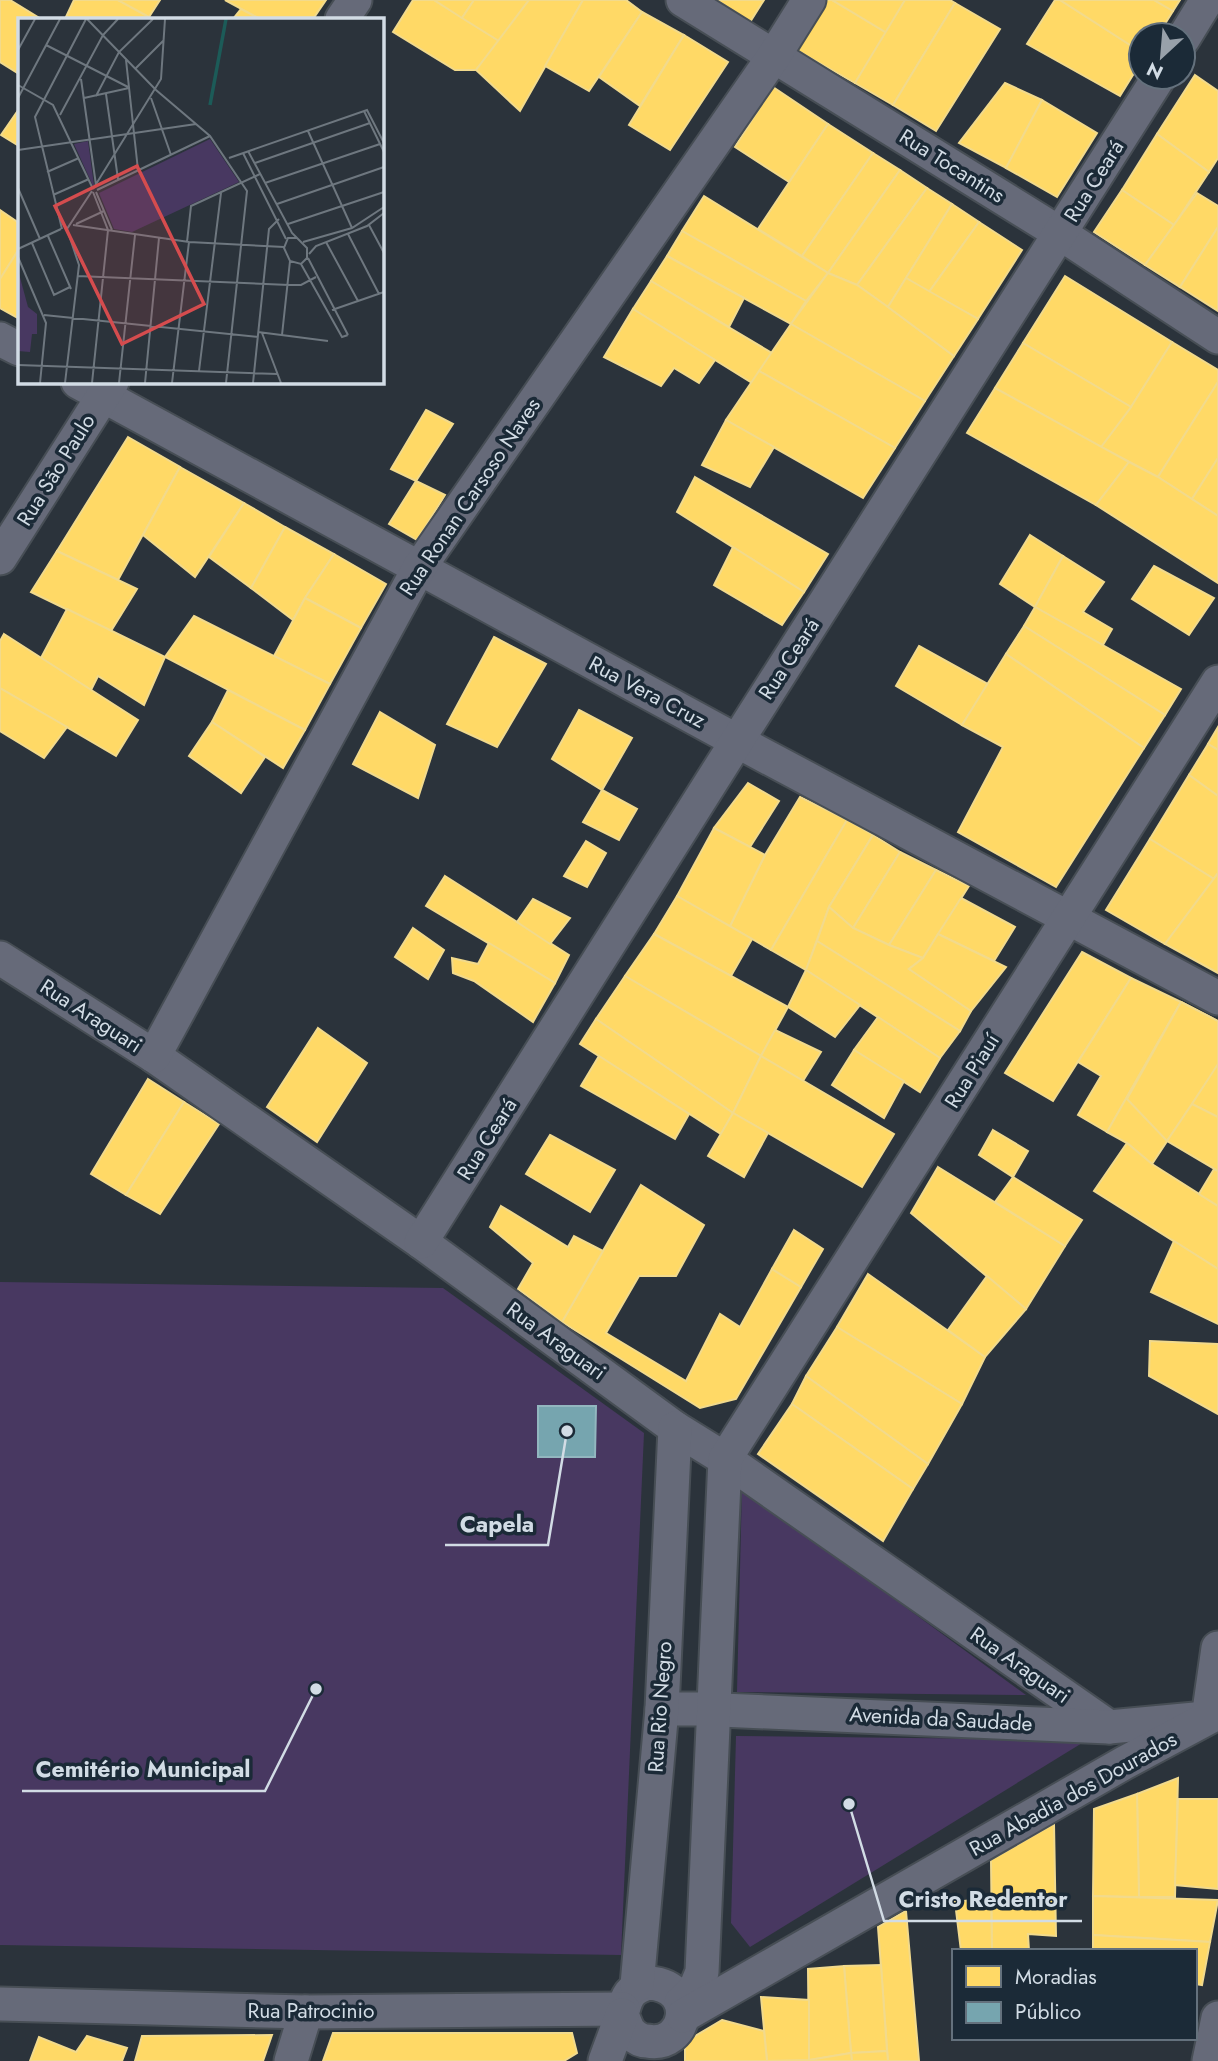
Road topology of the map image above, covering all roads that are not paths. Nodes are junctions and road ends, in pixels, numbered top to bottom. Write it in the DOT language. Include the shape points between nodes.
graph roads {
  1 [pos="355,0"];
  2 [pos="683,0"];
  3 [pos="808,0"];
  4 [pos="1207,0"];
  5 [pos="343,18"];
  6 [pos="1194,21"];
  7 [pos="774,56"];
  8 [pos="1150,91"];
  9 [pos="1061,234"];
  10 [pos="1218,337"];
  11 [pos="0,339"];
  12 [pos="18,348"];
  13 [pos="98,386"];
  14 [pos="0,558"];
  15 [pos="418,568"];
  16 [pos="1218,681"];
  17 [pos="737,741"];
  18 [pos="1069,919"];
  19 [pos="0,958"];
  20 [pos="1218,998"];
  21 [pos="154,1056"];
  22 [pos="421,1242"];
  23 [pos="675,1427"];
  24 [pos="725,1459"];
  25 [pos="1218,1648"];
  26 [pos="662,1709"];
  27 [pos="713,1709"];
  28 [pos="1213,1719"];
  29 [pos="1109,1727"];
  30 [pos="627,2003"];
  31 [pos="1,2007"];
  32 [pos="306,2012"];
  33 [pos="1218,2018"];
  34 [pos="671,2032"];
  35 [pos="291,2061"];
  36 [pos="605,2061"];
  37 [pos="628,2061"];
  38 [pos="1209,2061"];
  1 -- 5 [label="street"];
  2 -- 7 [label="street, Rua Tocantins"];
  3 -- 7 [label="street, Rua Ronan Carsoso Naves"];
  4 -- 6 [label="street"];
  7 -- 9 [label="street, Rua Tocantins"];
  7 -- 15 [label="street, Rua Ronan Carsoso Naves"];
  8 -- 9 [label="street, Rua Ceará"];
  9 -- 10 [label="street, Rua Tocantins"];
  9 -- 17 [label="street, Rua Ceará"];
  11 -- 12 [label="street"];
  13 -- 14 [label="street, Rua São Paulo"];
  13 -- 15 [label="street, Rua Vera Cruz"];
  15 -- 17 [label="street, Rua Vera Cruz"];
  15 -- 21 [label="street, Rua Ronan Carsoso Naves"];
  16 -- 18 [label="street, Rua Piauí"];
  17 -- 18 [label="street, Rua Vera Cruz"];
  17 -- 22 [label="street, Rua Ceará"];
  18 -- 20 [label="street, Rua Vera Cruz"];
  18 -- 24 [label="street, Rua Piauí"];
  19 -- 21 [label="street, Rua Araguari"];
  21 -- 22 [label="street, Rua Araguari"];
  22 -- 23 [label="street, Rua Araguari"];
  23 -- 24 [label="street, Rua Araguari"];
  23 -- 26 [label="street, Rua Rio Negro"];
  24 -- 27 [label="street"];
  24 -- 29 [label="street, Rua Araguari"];
  25 -- 28 [label="street"];
  26 -- 27 [label="street, Avenida da Saudade"];
  26 -- 30 [label="street, Rua Rio Negro"];
  27 -- 29 [label="street, Avenida da Saudade"];
  27 -- 34 [label="street" via="702,1972"];
  28 -- 29 [label="street, Avenida da Saudade"];
  28 -- 34 [label="street, Rua Abadia dos Dourados" via="1112,1770"];
  30 -- 32 [label="street, Rua Patrocinio"];
  30 -- 34 [label="street" via="631,2034 643,2041"];
  30 -- 34 [label="street" via="650,1983 675,1991"];
  30 -- 36 [label="street, Rua Rio Negro"];
  31 -- 32 [label="street, Rua Patrocinio"];
  32 -- 35 [label="street"];
  33 -- 38 [label="street"];
  34 -- 37 [label="street, Rua Abadia dos Dourados"];
}
